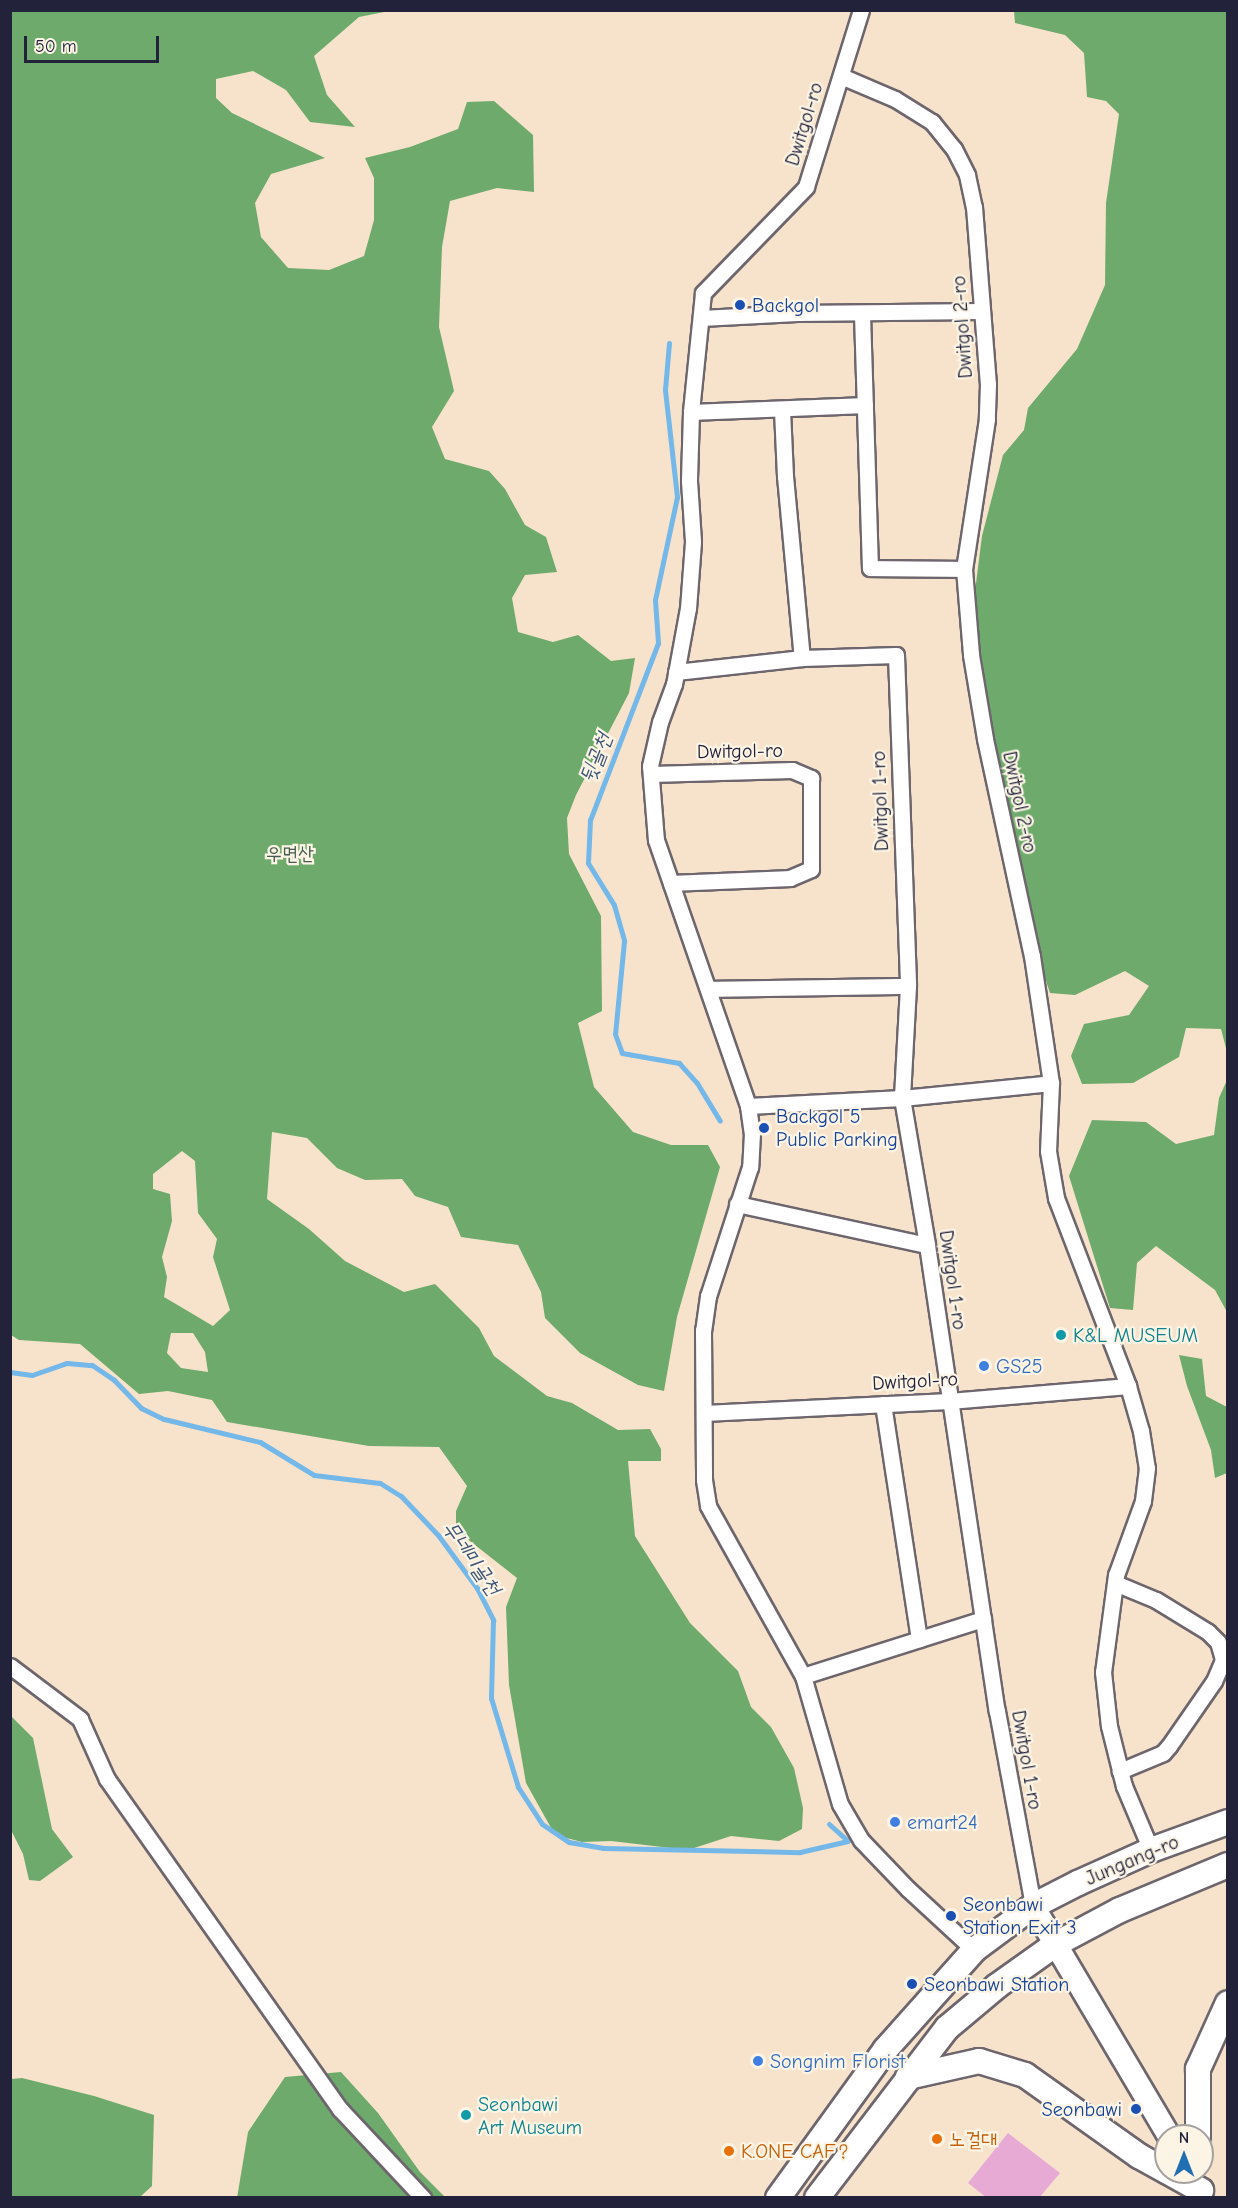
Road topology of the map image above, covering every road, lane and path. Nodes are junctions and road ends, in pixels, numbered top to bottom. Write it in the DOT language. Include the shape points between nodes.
graph roads {
  1 [pos="861,10"];
  2 [pos="841,76"];
  3 [pos="982,311"];
  4 [pos="862,314"];
  5 [pos="701,318"];
  6 [pos="865,405"];
  7 [pos="783,410"];
  8 [pos="691,412"];
  9 [pos="964,570"];
  10 [pos="802,658"];
  11 [pos="676,672"];
  12 [pos="651,774"];
  13 [pos="671,883"];
  14 [pos="908,986"];
  15 [pos="709,989"];
  16 [pos="1051,1083"];
  17 [pos="902,1098"];
  18 [pos="748,1106"];
  19 [pos="737,1204"];
  20 [pos="927,1245"];
  21 [pos="1128,1386"];
  22 [pos="949,1401"];
  23 [pos="884,1404"];
  24 [pos="704,1413"];
  25 [pos="1115,1583"];
  26 [pos="983,1619"];
  27 [pos="919,1639"];
  28 [pos="10,1666"];
  29 [pos="803,1676"];
  30 [pos="1120,1771"];
  31 [pos="1227,1822"];
  32 [pos="1151,1850"];
  33 [pos="1227,1865"];
  34 [pos="1033,1906"];
  35 [pos="1056,1944"];
  36 [pos="974,1950"];
  37 [pos="1227,2003"];
  38 [pos="908,2077"];
  39 [pos="1162,2124"];
  40 [pos="1198,2124"];
  41 [pos="1154,2164"];
  42 [pos="423,2198"];
  43 [pos="778,2198"];
  44 [pos="817,2198"];
  1 -- 2 [label="street, Dwitgol-ro"];
  2 -- 3 [label="street, Dwitgol 2-ro" via="895,99 932,122 954,149 967,175 974,207"];
  2 -- 5 [label="street, Dwitgol-ro" via="806,187 703,293"];
  3 -- 4 [label="street"];
  3 -- 9 [label="street, Dwitgol 2-ro" via="987,419"];
  4 -- 5 [label="street"];
  4 -- 6 [label="street"];
  5 -- 8 [label="street, Dwitgol-ro"];
  6 -- 7 [label="street"];
  6 -- 9 [label="street" via="870,568"];
  7 -- 8 [label="street"];
  7 -- 10 [label="street" via="785,476"];
  8 -- 11 [label="street, Dwitgol-ro" via="689,481 693,542 688,608"];
  9 -- 16 [label="street, Dwitgol 2-ro" via="971,655 985,739 1032,956"];
  10 -- 11 [label="street"];
  10 -- 14 [label="street, Dwitgol 1-ro" via="896,655"];
  11 -- 12 [label="street, Dwitgol-ro" via="660,723"];
  12 -- 13 [label="street, Dwitgol-ro" via="656,840"];
  12 -- 13 [label="street, Dwitgol-ro" via="792,770 811,778 811,869 790,878"];
  13 -- 15 [label="street, Dwitgol-ro"];
  14 -- 15 [label="street"];
  14 -- 17 [label="street, Dwitgol 1-ro"];
  15 -- 18 [label="street, Dwitgol-ro"];
  16 -- 17 [label="street"];
  16 -- 21 [label="street, Dwitgol 2-ro" via="1048,1151 1056,1198"];
  17 -- 18 [label="street"];
  17 -- 20 [label="street, Dwitgol 1-ro"];
  18 -- 19 [label="street, Dwitgol-ro" via="752,1133 750,1167"];
  19 -- 20 [label="street"];
  19 -- 24 [label="street, Dwitgol-ro" via="708,1296"];
  20 -- 22 [label="street, Dwitgol 1-ro"];
  21 -- 22 [label="street, Dwitgol-ro"];
  21 -- 25 [label="street, Dwitgol 2-ro" via="1147,1468 1143,1501"];
  22 -- 23 [label="street, Dwitgol-ro"];
  22 -- 26 [label="street, Dwitgol 1-ro"];
  23 -- 24 [label="street, Dwitgol-ro"];
  23 -- 27 [label="street"];
  24 -- 29 [label="street, Dwitgol-ro" via="708,1506"];
  25 -- 30 [label="street, Dwitgol 2-ro" via="1103,1672 1109,1726"];
  25 -- 30 [label="street" via="1156,1600 1208,1632 1218,1642 1223,1660 1214,1681 1163,1753"];
  26 -- 27 [label="street"];
  26 -- 34 [label="street, Dwitgol 1-ro"];
  27 -- 29 [label="street"];
  28 -- 42 [label="street" via="80,1719 106,1779 340,2109"];
  29 -- 36 [label="street, Dwitgol-ro" via="840,1804 861,1840"];
  30 -- 32 [label="street, Dwitgol 2-ro"];
  31 -- 32 [label="main road, Jungang-ro"];
  32 -- 34 [label="main road, Jungang-ro"];
  33 -- 35 [label="main road, Jungang-ro" via="1120,1910"];
  34 -- 35 [label="street"];
  34 -- 36 [label="main road, Jungang-ro"];
  35 -- 38 [label="main road, Jungang-ro" via="947,2028"];
  35 -- 39 [label="street"];
  36 -- 43 [label="main road, Jungang-ro" via="885,2050"];
  37 -- 40 [label="main road" via="1198,2069"];
  38 -- 41 [label="main road" via="979,2061 1025,2075"];
  38 -- 44 [label="main road, Jungang-ro"];
}
